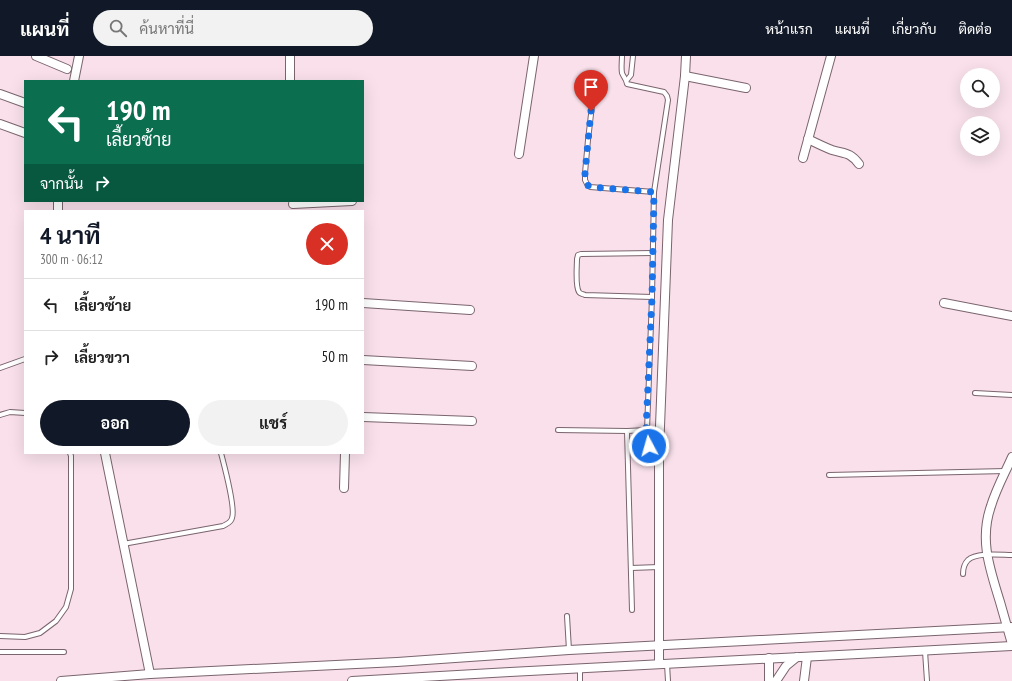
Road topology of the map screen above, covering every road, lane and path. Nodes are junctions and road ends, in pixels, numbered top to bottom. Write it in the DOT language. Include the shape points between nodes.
graph roads {
  1 [pos="36,56"];
  2 [pos="79,56"];
  3 [pos="290,56"];
  4 [pos="534,56"];
  5 [pos="622,56"];
  6 [pos="633,56"];
  7 [pos="686,56"];
  8 [pos="831,56"];
  9 [pos="67,69"];
  10 [pos="685,76"];
  11 [pos="74,80"];
  12 [pos="290,80"];
  13 [pos="627,80"];
  14 [pos="746,88"];
  15 [pos="0,94"];
  16 [pos="593,97"];
  17 [pos="24,103"];
  18 [pos="0,124"];
  19 [pos="24,133"];
  20 [pos="808,140"];
  21 [pos="519,154"];
  22 [pos="803,158"];
  23 [pos="859,164"];
  24 [pos="654,192"];
  25 [pos="337,202"];
  26 [pos="293,205"];
  27 [pos="653,253"];
  28 [pos="652,297"];
  29 [pos="364,303"];
  30 [pos="944,303"];
  31 [pos="470,310"];
  32 [pos="1012,316"];
  33 [pos="24,359"];
  34 [pos="364,360"];
  35 [pos="472,366"];
  36 [pos="0,368"];
  37 [pos="975,393"];
  38 [pos="1012,395"];
  39 [pos="24,413"];
  40 [pos="0,414"];
  41 [pos="364,417"];
  42 [pos="472,420"];
  43 [pos="558,430"];
  44 [pos="646,430"];
  45 [pos="627,431"];
  46 [pos="659,452"];
  47 [pos="70,454"];
  48 [pos="105,454"];
  49 [pos="221,454"];
  50 [pos="345,454"];
  51 [pos="1012,457"];
  52 [pos="1006,471"];
  53 [pos="829,475"];
  54 [pos="344,488"];
  55 [pos="124,544"];
  56 [pos="987,555"];
  57 [pos="1012,555"];
  58 [pos="659,567"];
  59 [pos="631,568"];
  60 [pos="963,574"];
  61 [pos="632,610"];
  62 [pos="568,616"];
  63 [pos="0,636"];
  64 [pos="1010,636"];
  65 [pos="659,647"];
  66 [pos="569,650"];
  67 [pos="925,650"];
  68 [pos="0,652"];
  69 [pos="64,652"];
  70 [pos="797,657"];
  71 [pos="807,657"];
  72 [pos="769,658"];
  73 [pos="662,662"];
  74 [pos="580,668"];
  75 [pos="150,677"];
  76 [pos="61,681"];
  77 [pos="352,681"];
  78 [pos="580,681"];
  79 [pos="668,681"];
  80 [pos="769,681"];
  81 [pos="776,681"];
  82 [pos="804,681"];
  83 [pos="927,681"];
  1 -- 9 [label="street"];
  2 -- 11 [label="street"];
  3 -- 12 [label="street"];
  4 -- 21 [label="street"];
  5 -- 13 [label="lane" via="623,74"];
  6 -- 13 [label="lane" via="631,75"];
  7 -- 10 [label="street"];
  8 -- 20 [label="street"];
  10 -- 14 [label="street"];
  10 -- 46 [label="street" via="668,220"];
  13 -- 24 [label="lane" via="627,84 664,92 668,100"];
  15 -- 17 [label="street"];
  16 -- 24 [label="lane" via="585,173 587,185"];
  18 -- 19 [label="street"];
  20 -- 22 [label="street"];
  20 -- 23 [label="street" via="850,155"];
  24 -- 27 [label="lane"];
  25 -- 26 [label="street"];
  27 -- 28 [label="lane"];
  27 -- 28 [label="lane" via="581,254 577,259 577,283 580,294"];
  28 -- 44 [label="lane"];
  29 -- 31 [label="street"];
  30 -- 32 [label="street"];
  33 -- 36 [label="lane"];
  34 -- 35 [label="street"];
  37 -- 38 [label="lane"];
  39 -- 40 [label="lane"];
  41 -- 42 [label="street"];
  43 -- 45 [label="lane"];
  44 -- 45 [label="lane"];
  44 -- 46 [label="lane" via="649,446"];
  45 -- 59 [label="lane"];
  46 -- 58 [label="street"];
  47 -- 63 [label="lane" via="71,590 66,607 56,622 40,634 25,637"];
  48 -- 55 [label="street"];
  49 -- 55 [label="lane" via="232,504 233,517 230,522 222,526"];
  50 -- 54 [label="street"];
  51 -- 52 [label="street"];
  52 -- 53 [label="lane"];
  52 -- 56 [label="street" via="991,506 987,523"];
  55 -- 75 [label="street"];
  56 -- 57 [label="lane"];
  56 -- 60 [label="lane" via="969,559 964,566"];
  56 -- 64 [label="street"];
  58 -- 59 [label="lane"];
  58 -- 65 [label="street"];
  59 -- 61 [label="lane"];
  62 -- 66 [label="lane"];
  64 -- 65 [label="street"];
  64 -- 67 [label="street"];
  65 -- 66 [label="street"];
  65 -- 73 [label="street"];
  66 -- 75 [label="street"];
  67 -- 71 [label="street"];
  67 -- 83 [label="lane"];
  68 -- 69 [label="lane"];
  70 -- 71 [label="street"];
  70 -- 72 [label="street"];
  70 -- 81 [label="street" via="786,666"];
  71 -- 82 [label="street"];
  72 -- 73 [label="street"];
  72 -- 80 [label="street"];
  73 -- 74 [label="street"];
  73 -- 79 [label="lane"];
  74 -- 77 [label="street"];
  74 -- 78 [label="lane"];
  75 -- 76 [label="street"];
}
